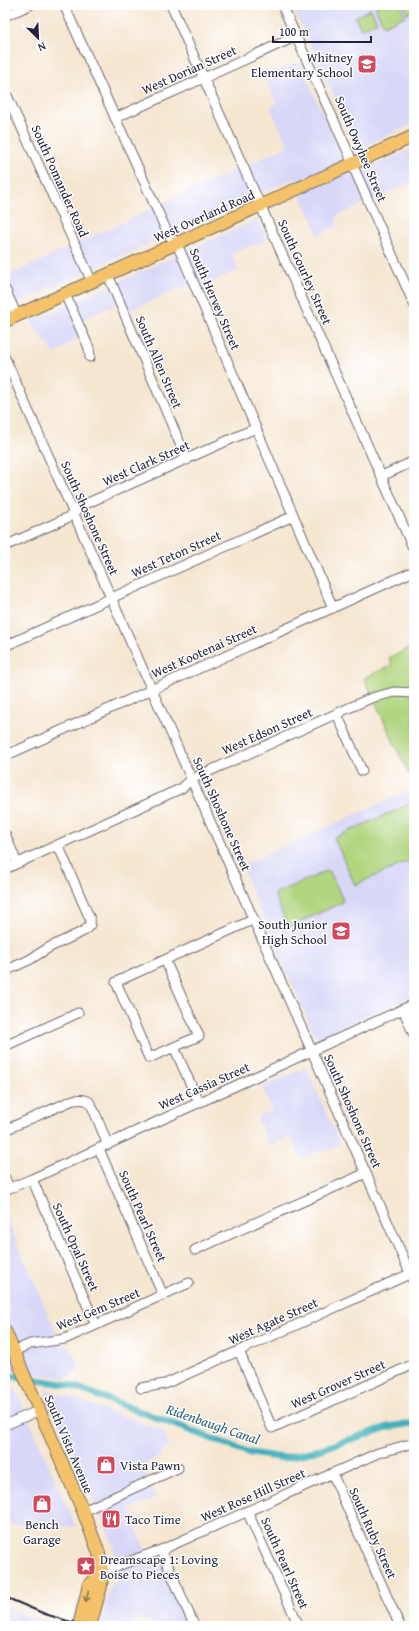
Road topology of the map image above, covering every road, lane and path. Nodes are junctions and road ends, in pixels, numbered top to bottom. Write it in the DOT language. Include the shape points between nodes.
graph roads {
  1 [pos="30,5"];
  2 [pos="64,5"];
  3 [pos="171,5"];
  4 [pos="282,5"];
  5 [pos="5,16"];
  6 [pos="297,36"];
  7 [pos="204,78"];
  8 [pos="5,91"];
  9 [pos="115,118"];
  10 [pos="414,136"];
  11 [pos="352,164"];
  12 [pos="261,206"];
  13 [pos="176,244"];
  14 [pos="108,275"];
  15 [pos="92,282"];
  16 [pos="5,289"];
  17 [pos="65,294"];
  18 [pos="414,304"];
  19 [pos="17,316"];
  20 [pos="5,321"];
  21 [pos="90,357"];
  22 [pos="5,358"];
  23 [pos="256,428"];
  24 [pos="187,460"];
  25 [pos="414,461"];
  26 [pos="382,476"];
  27 [pos="73,512"];
  28 [pos="293,516"];
  29 [pos="5,546"];
  30 [pos="414,550"];
  31 [pos="414,571"];
  32 [pos="112,598"];
  33 [pos="332,608"];
  34 [pos="5,646"];
  35 [pos="152,689"];
  36 [pos="414,693"];
  37 [pos="337,714"];
  38 [pos="5,756"];
  39 [pos="362,771"];
  40 [pos="192,779"];
  41 [pos="5,834"];
  42 [pos="58,845"];
  43 [pos="17,863"];
  44 [pos="5,869"];
  45 [pos="254,919"];
  46 [pos="165,960"];
  47 [pos="5,971"];
  48 [pos="414,1004"];
  49 [pos="403,1009"];
  50 [pos="78,1013"];
  51 [pos="414,1035"];
  52 [pos="5,1046"];
  53 [pos="174,1047"];
  54 [pos="313,1051"];
  55 [pos="199,1103"];
  56 [pos="5,1130"];
  57 [pos="103,1147"];
  58 [pos="366,1173"];
  59 [pos="5,1178"];
  60 [pos="32,1179"];
  61 [pos="7,1189"];
  62 [pos="195,1250"];
  63 [pos="413,1276"];
  64 [pos="189,1283"];
  65 [pos="163,1295"];
  66 [pos="96,1325"];
  67 [pos="5,1331"];
  68 [pos="14,1350"];
  69 [pos="239,1351"];
  70 [pos="414,1364"];
  71 [pos="142,1388"];
  72 [pos="40,1410"];
  73 [pos="5,1425"];
  74 [pos="414,1443"];
  75 [pos="178,1468"];
  76 [pos="332,1473"];
  77 [pos="83,1510"];
  78 [pos="248,1511"];
  79 [pos="161,1550"];
  80 [pos="102,1570"];
  81 [pos="194,1625"];
  82 [pos="79,1626"];
  83 [pos="90,1626"];
  84 [pos="299,1626"];
  85 [pos="400,1626"];
  1 -- 5 [label="street"];
  2 -- 9 [label="street, South Hervey Street"];
  3 -- 7 [label="street, South Gourley Street"];
  4 -- 6 [label="street, South Owyhee Street"];
  6 -- 7 [label="street, West Dorian Street"];
  6 -- 11 [label="street, South Owyhee Street"];
  7 -- 9 [label="street, West Dorian Street"];
  7 -- 12 [label="street, South Gourley Street"];
  8 -- 15 [label="street, South Pomander Road"];
  9 -- 13 [label="street, South Hervey Street" via="168,234"];
  10 -- 11 [label="main road, West Overland Road"];
  11 -- 12 [label="main road, West Overland Road"];
  11 -- 18 [label="street, South Owyhee Street"];
  12 -- 13 [label="main road, West Overland Road"];
  12 -- 26 [label="street, South Gourley Street"];
  13 -- 14 [label="main road, West Overland Road"];
  13 -- 23 [label="street, South Hervey Street"];
  14 -- 15 [label="main road, West Overland Road"];
  14 -- 24 [label="street, South Allen Street"];
  15 -- 17 [label="main road, West Overland Road"];
  16 -- 19 [label="street"];
  17 -- 19 [label="main road, West Overland Road"];
  17 -- 21 [label="street" via="89,348"];
  19 -- 20 [label="main road, West Overland Road"];
  22 -- 27 [label="street, South Shoshone Street"];
  23 -- 24 [label="street, West Clark Street"];
  23 -- 28 [label="street, South Hervey Street"];
  24 -- 27 [label="street, West Clark Street" via="81,506"];
  25 -- 26 [label="street"];
  26 -- 30 [label="street, South Gourley Street"];
  27 -- 29 [label="street, West Clark Street" via="69,517"];
  27 -- 32 [label="street, South Shoshone Street"];
  28 -- 32 [label="street, West Teton Street"];
  28 -- 33 [label="street, South Hervey Street"];
  31 -- 33 [label="street, West Kootenai Street"];
  32 -- 34 [label="street, West Teton Street"];
  32 -- 35 [label="street, South Shoshone Street"];
  33 -- 35 [label="street, West Kootenai Street"];
  35 -- 38 [label="street, West Kootenai Street"];
  35 -- 40 [label="street, South Shoshone Street"];
  36 -- 37 [label="street, West Edson Street" via="394,692 371,698"];
  37 -- 39 [label="street"];
  37 -- 40 [label="street, West Edson Street"];
  40 -- 42 [label="street, West Edson Street" via="182,788"];
  40 -- 45 [label="street, South Shoshone Street"];
  41 -- 43 [label="street"];
  42 -- 43 [label="street, West Edson Street"];
  42 -- 47 [label="street" via="90,918 90,925 84,931"];
  43 -- 44 [label="street, West Edson Street"];
  45 -- 46 [label="street"];
  45 -- 54 [label="street, South Shoshone Street"];
  46 -- 53 [label="street" via="199,1036"];
  46 -- 53 [label="street" via="116,982 149,1058"];
  48 -- 49 [label="street, West Cassia Street"];
  49 -- 51 [label="street"];
  49 -- 54 [label="street, West Cassia Street"];
  50 -- 52 [label="street"];
  53 -- 55 [label="street"];
  54 -- 55 [label="street, West Cassia Street"];
  54 -- 58 [label="street, South Shoshone Street"];
  55 -- 57 [label="street, West Cassia Street"];
  56 -- 57 [label="street, South Pearl Street" via="73,1100 84,1100 92,1108"];
  57 -- 60 [label="street, West Cassia Street"];
  57 -- 65 [label="street, South Pearl Street"];
  58 -- 62 [label="street"];
  58 -- 63 [label="street, South Shoshone Street"];
  59 -- 61 [label="street"];
  60 -- 61 [label="street, West Cassia Street"];
  60 -- 66 [label="street, South Opal Street"];
  63 -- 69 [label="street, West Agate Street"];
  64 -- 65 [label="street, West Gem Street"];
  65 -- 66 [label="street, West Gem Street"];
  66 -- 68 [label="street, West Gem Street" via="65,1339 30,1344"];
  67 -- 68 [label="main road, South Vista Avenue"];
  68 -- 72 [label="main road, South Vista Avenue"];
  69 -- 70 [label="street, West Grover Street" via="272,1428"];
  69 -- 71 [label="street, West Agate Street" via="165,1384"];
  72 -- 73 [label="street"];
  72 -- 77 [label="main road, South Vista Avenue"];
  74 -- 76 [label="street, West Rose Hill Street" via="378,1453"];
  75 -- 77 [label="street"];
  76 -- 78 [label="street, West Rose Hill Street"];
  76 -- 85 [label="street, South Ruby Street"];
  77 -- 80 [label="main road, South Vista Avenue" via="99,1553"];
  78 -- 79 [label="street, West Rose Hill Street"];
  78 -- 84 [label="street, South Pearl Street"];
  79 -- 80 [label="street, West Rose Hill Street"];
  79 -- 81 [label="street"];
  80 -- 82 [label="main road, one-way" via="90,1585"];
  80 -- 83 [label="main road, South Vista Avenue" via="101,1586"];
}
